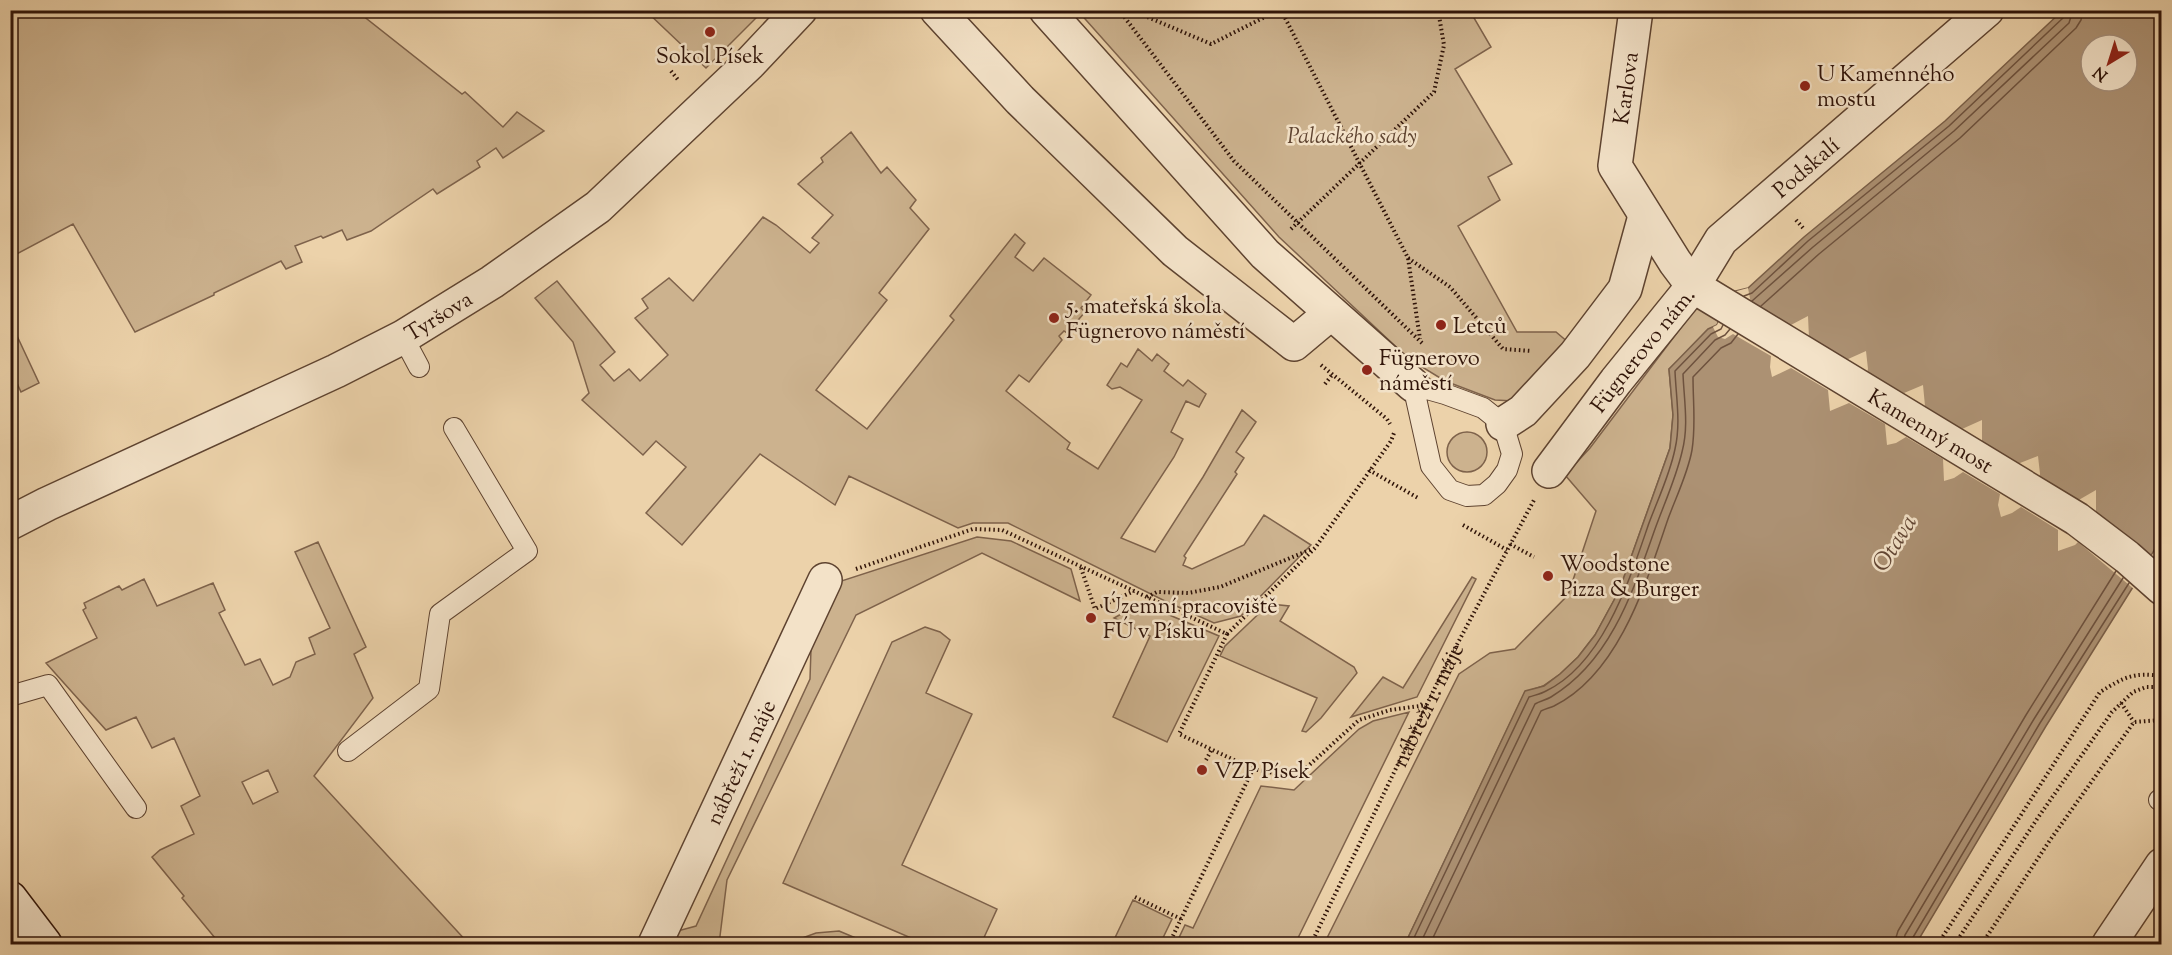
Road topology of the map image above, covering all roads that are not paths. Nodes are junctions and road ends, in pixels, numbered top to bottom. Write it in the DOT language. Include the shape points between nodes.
graph roads {
  1 [pos="800,10"];
  2 [pos="937,10"];
  3 [pos="1046,10"];
  4 [pos="1636,10"];
  5 [pos="1987,10"];
  6 [pos="1615,166"];
  7 [pos="1645,216"];
  8 [pos="1707,295"];
  9 [pos="1331,313"];
  10 [pos="403,337"];
  11 [pos="1575,355"];
  12 [pos="419,367"];
  13 [pos="1616,381"];
  14 [pos="1413,385"];
  15 [pos="1503,424"];
  16 [pos="454,428"];
  17 [pos="1549,471"];
  18 [pos="10,523"];
  19 [pos="825,580"];
  20 [pos="2162,588"];
  21 [pos="10,696"];
  22 [pos="348,751"];
  23 [pos="136,808"];
  24 [pos="2162,865"];
  25 [pos="10,898"];
  26 [pos="45,945"];
  27 [pos="655,945"];
  28 [pos="2109,945"];
  1 -- 10 [label="street, Tyršova" via="750,63 598,207 492,282"];
  2 -- 9 [label="street" via="1020,100 1175,251 1294,344"];
  3 -- 9 [label="street" via="1265,254"];
  4 -- 6 [label="street, Karlova"];
  5 -- 8 [label="street, Podskalí" via="1721,240"];
  6 -- 7 [label="street, Fügnerovo nám."];
  7 -- 8 [label="street, Fügnerovo nám." via="1675,262"];
  7 -- 11 [label="street" via="1625,289"];
  8 -- 13 [label="street, Fügnerovo nám."];
  8 -- 20 [label="street, Kamenný most" via="2077,519"];
  9 -- 14 [label="street"];
  10 -- 12 [label="lane"];
  10 -- 18 [label="street, Tyršova"];
  11 -- 13 [label="street"];
  11 -- 15 [label="street" via="1522,411"];
  13 -- 17 [label="street, Fügnerovo nám."];
  14 -- 15 [label="lane" via="1483,408"];
  14 -- 15 [label="lane" via="1431,466 1450,490 1475,497 1497,484 1512,454"];
  16 -- 22 [label="lane" via="528,551 440,614 429,689"];
  19 -- 27 [label="street, nábřeží 1. máje"];
  21 -- 23 [label="lane" via="48,686"];
  24 -- 28 [label="street"];
  25 -- 26 [label="street"];
}
